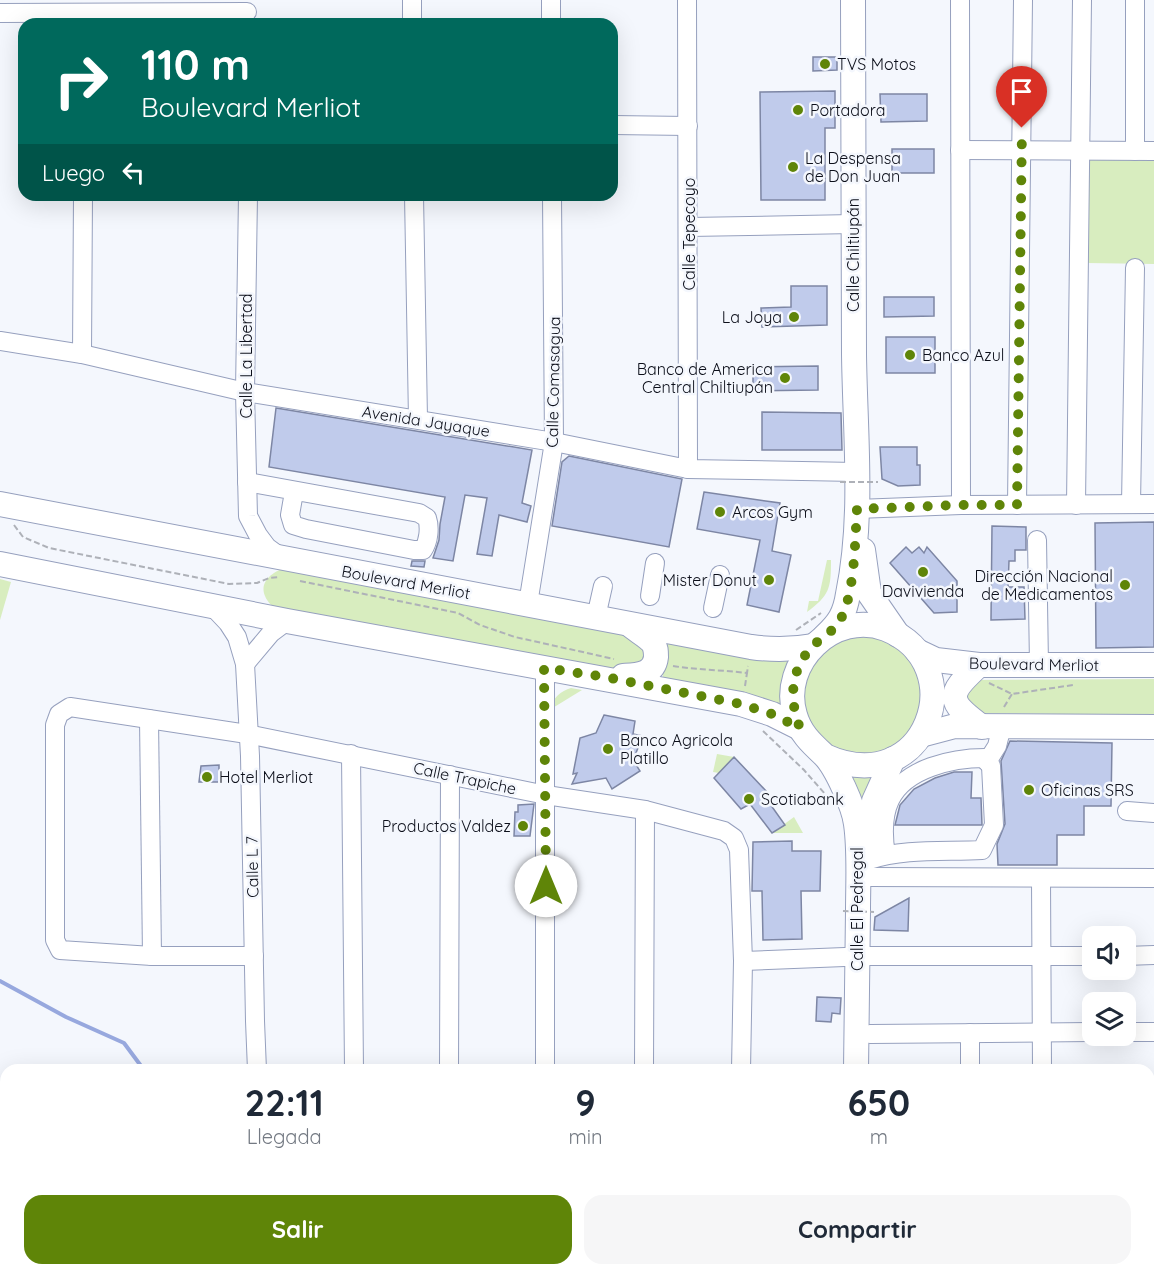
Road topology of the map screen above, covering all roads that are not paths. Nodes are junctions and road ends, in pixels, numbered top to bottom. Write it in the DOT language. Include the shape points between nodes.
graph roads {
  1 [pos="412,0"];
  2 [pos="550,0"];
  3 [pos="687,0"];
  4 [pos="853,0"];
  5 [pos="960,0"];
  6 [pos="1023,0"];
  7 [pos="1082,0"];
  8 [pos="1135,0"];
  9 [pos="85,12"];
  10 [pos="247,12"];
  11 [pos="0,13"];
  12 [pos="412,18"];
  13 [pos="551,18"];
  14 [pos="618,125"];
  15 [pos="688,126"];
  16 [pos="1022,149"];
  17 [pos="960,150"];
  18 [pos="1080,150"];
  19 [pos="1135,151"];
  20 [pos="1154,151"];
  21 [pos="83,201"];
  22 [pos="248,201"];
  23 [pos="414,201"];
  24 [pos="552,201"];
  25 [pos="853,224"];
  26 [pos="689,227"];
  27 [pos="1134,268"];
  28 [pos="0,341"];
  29 [pos="81,354"];
  30 [pos="245,392"];
  31 [pos="418,419"];
  32 [pos="554,442"];
  33 [pos="688,469"];
  34 [pos="848,477"];
  35 [pos="247,482"];
  36 [pos="294,492"];
  37 [pos="0,504"];
  38 [pos="1131,504"];
  39 [pos="1154,504"];
  40 [pos="961,505"];
  41 [pos="1017,505"];
  42 [pos="1076,505"];
  43 [pos="28,509"];
  44 [pos="857,509"];
  45 [pos="248,516"];
  46 [pos="0,518"];
  47 [pos="362,540"];
  48 [pos="538,540"];
  49 [pos="1037,540"];
  50 [pos="225,548"];
  51 [pos="284,560"];
  52 [pos="5,563"];
  53 [pos="655,563"];
  54 [pos="356,573"];
  55 [pos="545,574"];
  56 [pos="720,575"];
  57 [pos="603,586"];
  58 [pos="650,596"];
  59 [pos="528,604"];
  60 [pos="212,606"];
  61 [pos="713,608"];
  62 [pos="596,617"];
  63 [pos="287,621"];
  64 [pos="627,623"];
  65 [pos="898,634"];
  66 [pos="826,635"];
  67 [pos="917,651"];
  68 [pos="245,664"];
  69 [pos="979,665"];
  70 [pos="1038,665"];
  71 [pos="1154,665"];
  72 [pos="544,668"];
  73 [pos="605,677"];
  74 [pos="149,719"];
  75 [pos="992,727"];
  76 [pos="1154,727"];
  77 [pos="800,728"];
  78 [pos="248,734"];
  79 [pos="921,735"];
  80 [pos="351,754"];
  81 [pos="825,756"];
  82 [pos="893,759"];
  83 [pos="987,762"];
  84 [pos="450,775"];
  85 [pos="546,795"];
  86 [pos="645,810"];
  87 [pos="1127,810"];
  88 [pos="1154,813"];
  89 [pos="875,864"];
  90 [pos="1154,878"];
  91 [pos="1041,879"];
  92 [pos="152,956"];
  93 [pos="254,956"];
  94 [pos="864,956"];
  95 [pos="1041,956"];
  96 [pos="1082,956"];
  97 [pos="1136,956"];
  98 [pos="1154,956"];
  99 [pos="743,962"];
  100 [pos="1082,1032"];
  101 [pos="1136,1032"];
  102 [pos="1154,1032"];
  103 [pos="970,1033"];
  104 [pos="1041,1033"];
  105 [pos="870,1034"];
  106 [pos="257,1064"];
  107 [pos="354,1064"];
  108 [pos="449,1064"];
  109 [pos="545,1064"];
  110 [pos="644,1064"];
  111 [pos="741,1064"];
  112 [pos="856,1064"];
  113 [pos="870,1064"];
  114 [pos="970,1064"];
  115 [pos="1042,1064"];
  1 -- 12 [label="street"];
  2 -- 13 [label="street"];
  3 -- 15 [label="street, Calle Tepecoyo"];
  4 -- 25 [label="main road, Calle Chiltiupán"];
  5 -- 17 [label="street"];
  6 -- 16 [label="street"];
  7 -- 18 [label="street"];
  8 -- 19 [label="street"];
  9 -- 10 [label="street"];
  9 -- 11 [label="street"];
  14 -- 15 [label="street"];
  15 -- 26 [label="street, Calle Tepecoyo"];
  16 -- 17 [label="street"];
  16 -- 18 [label="street"];
  16 -- 41 [label="street"];
  17 -- 40 [label="street"];
  18 -- 19 [label="street"];
  18 -- 42 [label="street"];
  19 -- 20 [label="street"];
  21 -- 29 [label="street"];
  22 -- 30 [label="street, Calle La Libertad"];
  23 -- 31 [label="street"];
  24 -- 32 [label="street, Calle Comasagua"];
  25 -- 26 [label="street"];
  25 -- 34 [label="main road, Calle Chiltiupán"];
  26 -- 33 [label="street, Calle Tepecoyo"];
  27 -- 38 [label="street"];
  28 -- 29 [label="street, Avenida Jayaque"];
  29 -- 30 [label="street, Avenida Jayaque"];
  30 -- 31 [label="street, Avenida Jayaque"];
  30 -- 35 [label="street, Calle La Libertad"];
  31 -- 32 [label="street, Avenida Jayaque"];
  32 -- 33 [label="street, Avenida Jayaque"];
  32 -- 48 [label="street, Calle Comasagua"];
  33 -- 34 [label="street, Avenida Jayaque"];
  34 -- 44 [label="main road, Calle Chiltiupán"];
  35 -- 36 [label="street"];
  35 -- 45 [label="street, Calle La Libertad"];
  36 -- 47 [label="street" via="290,515 293,525"];
  36 -- 47 [label="street" via="419,513 429,525 427,545 420,551"];
  37 -- 43 [label="main road, Boulevard Merliot"];
  38 -- 39 [label="street"];
  38 -- 42 [label="street"];
  40 -- 41 [label="street"];
  40 -- 44 [label="street"];
  41 -- 42 [label="street"];
  43 -- 46 [label="main road"];
  43 -- 50 [label="main road, Boulevard Merliot"];
  44 -- 65 [label="main road, Calle Chiltiupán" via="869,593"];
  44 -- 66 [label="main road, Calle Chiltiupán" via="848,596"];
  45 -- 50 [label="street"];
  45 -- 51 [label="street, Calle La Libertad" via="267,547"];
  47 -- 54 [label="street"];
  48 -- 55 [label="street" via="551,542"];
  48 -- 59 [label="street, Calle Comasagua"];
  49 -- 70 [label="street"];
  50 -- 51 [label="main road, Boulevard Merliot"];
  51 -- 54 [label="main road, Boulevard Merliot"];
  52 -- 60 [label="main road"];
  53 -- 58 [label="street"];
  54 -- 59 [label="main road, Boulevard Merliot"];
  56 -- 61 [label="street"];
  57 -- 62 [label="street"];
  59 -- 62 [label="main road, Boulevard Merliot"];
  60 -- 63 [label="main road"];
  60 -- 68 [label="street, Calle L 7" via="237,637"];
  62 -- 64 [label="main road, Boulevard Merliot"];
  63 -- 68 [label="street" via="256,648"];
  63 -- 72 [label="main road"];
  64 -- 66 [label="main road, Boulevard Merliot" via="772,650 792,650"];
  64 -- 73 [label="main road" via="651,641 656,649 655,663 644,674"];
  65 -- 66 [label="main road" via="861,625"];
  65 -- 67 [label="main road"];
  66 -- 77 [label="main road" via="797,670 792,700"];
  67 -- 69 [label="main road, Boulevard Merliot" via="936,660"];
  67 -- 79 [label="main road" via="932,683 933,701"];
  68 -- 78 [label="street, Calle L 7"];
  69 -- 70 [label="main road, Boulevard Merliot"];
  69 -- 75 [label="main road" via="961,683 955,701 960,710"];
  70 -- 71 [label="main road, Boulevard Merliot"];
  72 -- 73 [label="main road"];
  72 -- 85 [label="street"];
  73 -- 77 [label="main road" via="741,704"];
  74 -- 78 [label="street, Calle Trapiche"];
  74 -- 92 [label="street"];
  74 -- 92 [label="street, Calle Trapiche" via="70,707 59,714 55,725 56,940 60,950"];
  75 -- 76 [label="main road"];
  75 -- 79 [label="main road" via="955,726"];
  75 -- 83 [label="street" via="997,746"];
  77 -- 81 [label="main road"];
  78 -- 80 [label="street, Calle Trapiche"];
  78 -- 93 [label="street, Calle L 7"];
  79 -- 82 [label="main road"];
  80 -- 84 [label="street, Calle Trapiche"];
  80 -- 107 [label="street"];
  81 -- 82 [label="main road" via="859,766"];
  81 -- 94 [label="main road, Calle El Pedregal" via="851,803 856,824"];
  82 -- 89 [label="main road, Calle El Pedregal" via="874,801 870,828"];
  83 -- 89 [label="street" via="985,758 953,760 909,779 889,801"];
  83 -- 89 [label="street" via="991,766 994,825 982,850"];
  84 -- 85 [label="street, Calle Trapiche"];
  84 -- 108 [label="street"];
  85 -- 86 [label="street, Calle Trapiche"];
  85 -- 109 [label="street"];
  86 -- 99 [label="street, Calle Trapiche" via="724,831 734,838 739,850"];
  86 -- 110 [label="street"];
  87 -- 88 [label="street"];
  89 -- 91 [label="street"];
  89 -- 94 [label="main road, Calle El Pedregal"];
  90 -- 91 [label="street"];
  91 -- 95 [label="street"];
  92 -- 93 [label="street"];
  93 -- 106 [label="street, Calle L 7"];
  94 -- 95 [label="street"];
  94 -- 99 [label="street"];
  94 -- 105 [label="main road, Calle El Pedregal"];
  94 -- 112 [label="main road, Calle El Pedregal"];
  95 -- 96 [label="street"];
  95 -- 104 [label="street"];
  97 -- 98 [label="street"];
  99 -- 111 [label="street, Calle Trapiche"];
  100 -- 104 [label="street"];
  101 -- 102 [label="street"];
  103 -- 104 [label="street"];
  103 -- 105 [label="street"];
  103 -- 114 [label="street"];
  104 -- 115 [label="street"];
  105 -- 113 [label="main road, Calle El Pedregal"];
}
